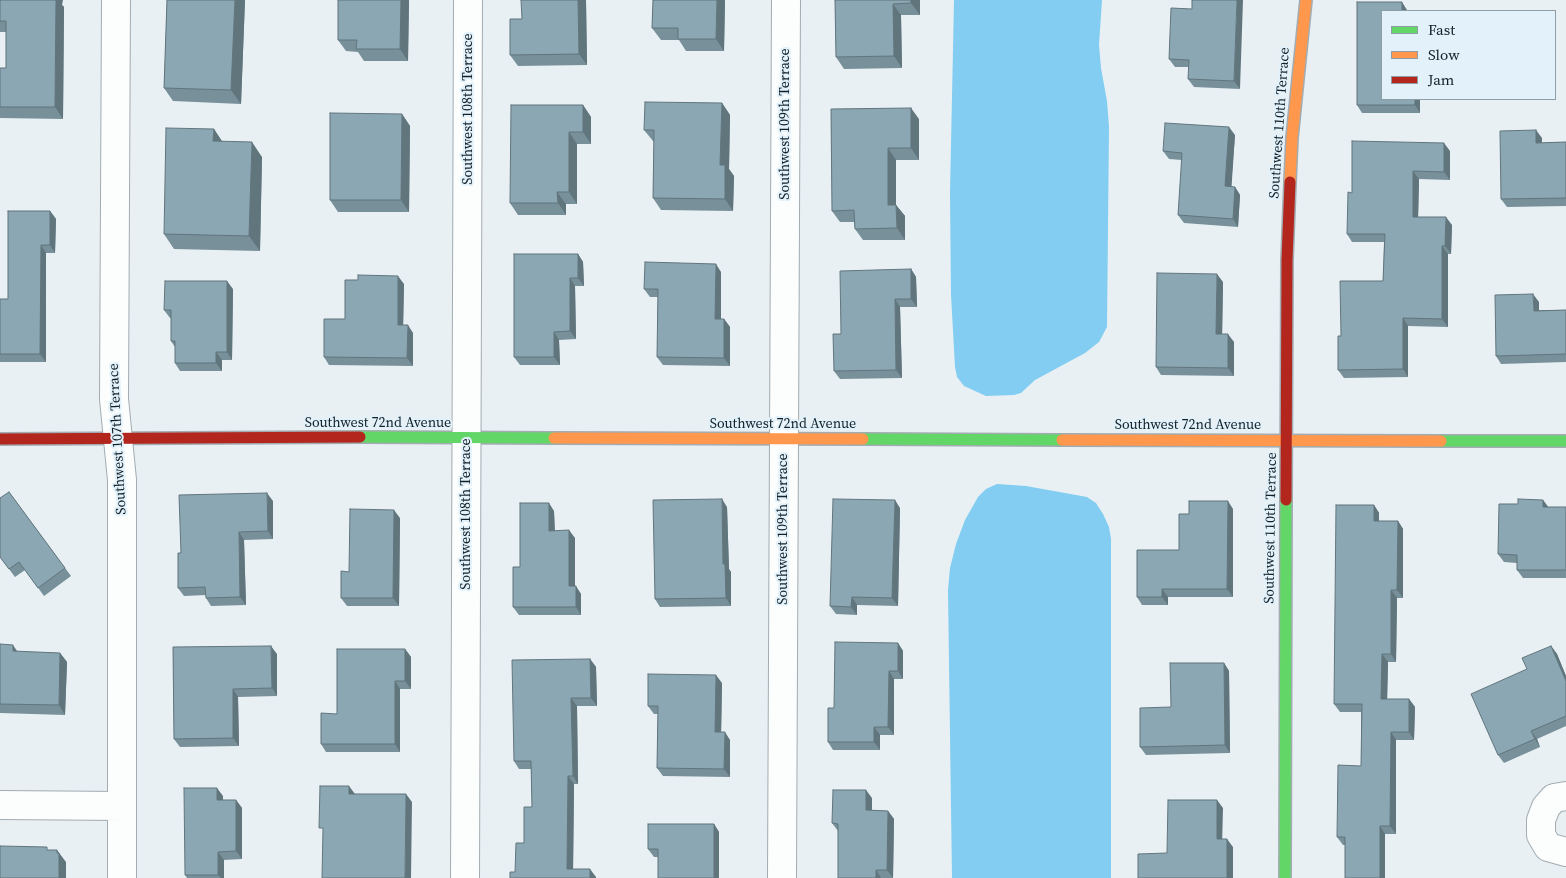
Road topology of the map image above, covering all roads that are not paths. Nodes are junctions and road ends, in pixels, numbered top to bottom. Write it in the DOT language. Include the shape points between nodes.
graph roads {
  1 [pos="116,0"];
  2 [pos="468,0"];
  3 [pos="786,0"];
  4 [pos="1306,0"];
  5 [pos="466,437"];
  6 [pos="0,439"];
  7 [pos="119,439"];
  8 [pos="783,440"];
  9 [pos="1287,441"];
  10 [pos="1566,441"];
  11 [pos="1566,796"];
  12 [pos="0,804"];
  13 [pos="122,806"];
  14 [pos="1566,852"];
  15 [pos="122,878"];
  16 [pos="465,878"];
  17 [pos="782,878"];
  18 [pos="1285,878"];
  1 -- 7 [label="street, Southwest 107th Terrace" via="114,399"];
  2 -- 5 [label="street, Southwest 108th Terrace"];
  3 -- 8 [label="street, Southwest 109th Terrace"];
  4 -- 9 [label="street, Southwest 110th Terrace" via="1289,199"];
  5 -- 7 [label="street, Southwest 72nd Avenue"];
  5 -- 8 [label="street, Southwest 72nd Avenue"];
  5 -- 16 [label="street, Southwest 108th Terrace"];
  6 -- 7 [label="street, Southwest 72nd Avenue"];
  7 -- 13 [label="street, Southwest 107th Terrace" via="122,480"];
  8 -- 9 [label="street, Southwest 72nd Avenue"];
  8 -- 17 [label="street, Southwest 109th Terrace"];
  9 -- 10 [label="street, Southwest 72nd Avenue"];
  9 -- 18 [label="street, Southwest 110th Terrace"];
  11 -- 14 [label="street" via="1554,798 1546,806 1541,820 1541,835 1548,847"];
  12 -- 13 [label="street"];
  13 -- 15 [label="street, Southwest 107th Terrace"];
}
